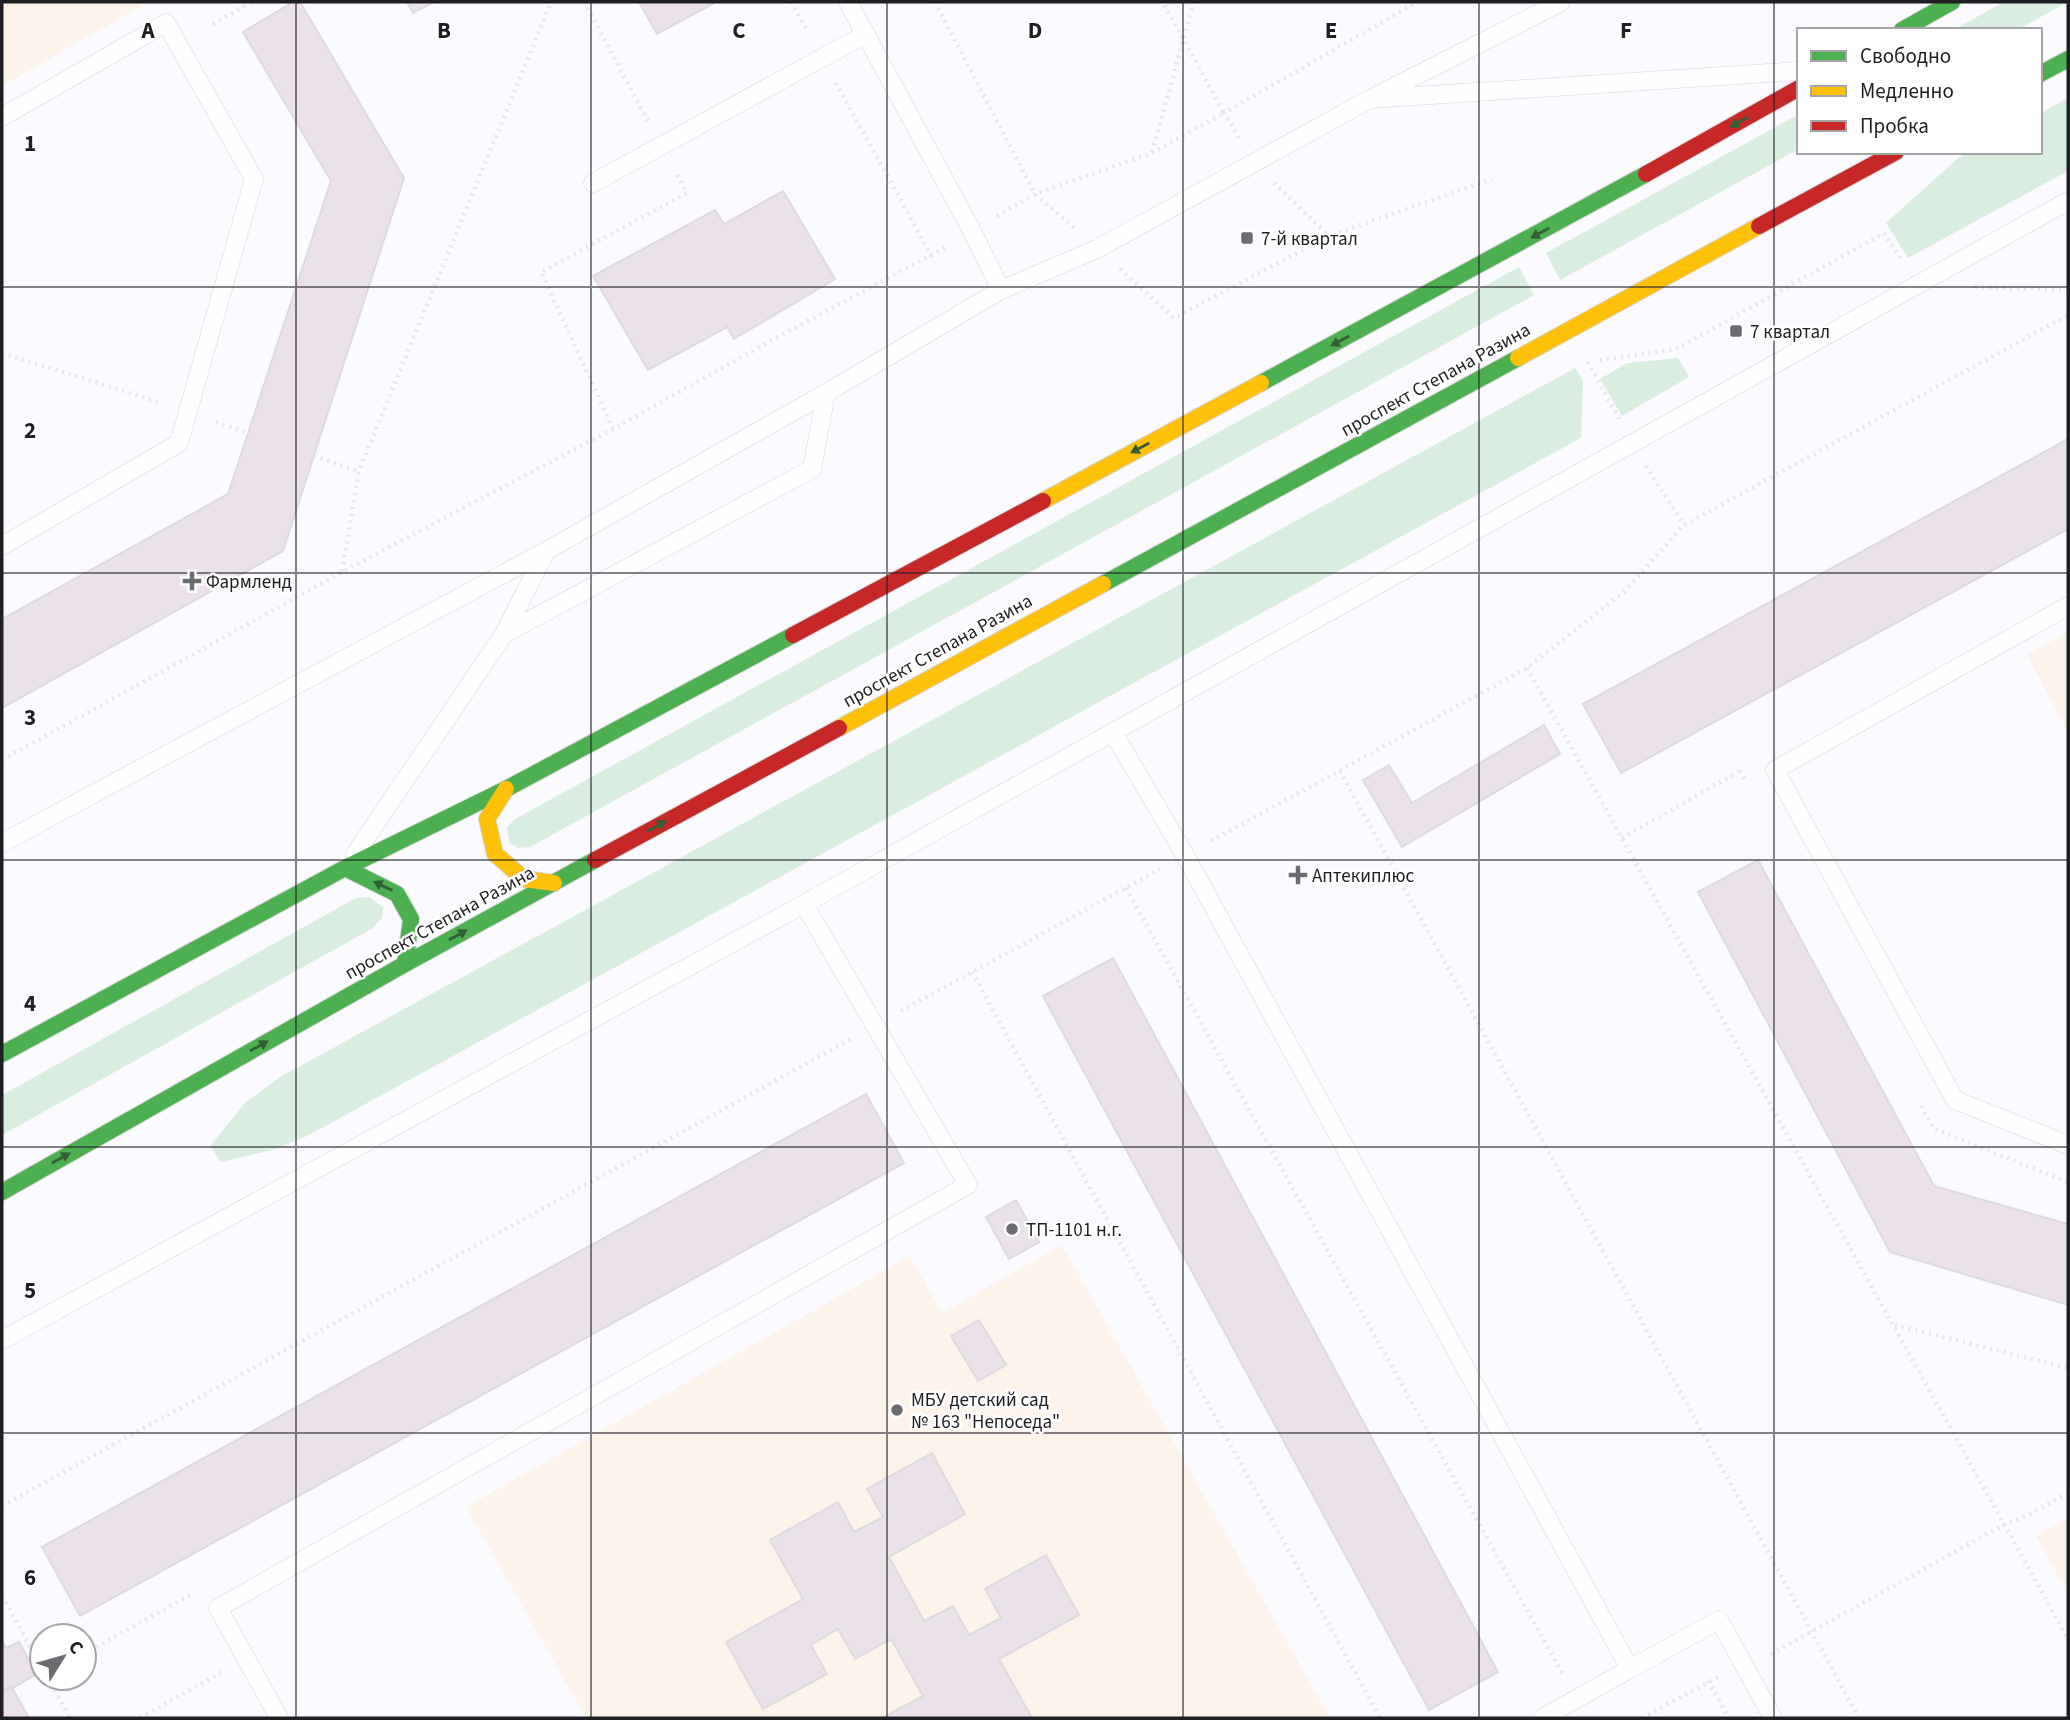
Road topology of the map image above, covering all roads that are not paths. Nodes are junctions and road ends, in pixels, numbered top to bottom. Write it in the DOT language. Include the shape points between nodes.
graph roads {
  1 [pos="848,2"];
  2 [pos="1562,2"];
  3 [pos="1952,2"];
  4 [pos="1906,28"];
  5 [pos="866,34"];
  6 [pos="2068,59"];
  7 [pos="1797,71"];
  8 [pos="2042,73"];
  9 [pos="1797,90"];
  10 [pos="1370,99"];
  11 [pos="2,117"];
  12 [pos="1892,154"];
  13 [pos="593,183"];
  14 [pos="2068,201"];
  15 [pos="1001,290"];
  16 [pos="826,393"];
  17 [pos="2,546"];
  18 [pos="546,551"];
  19 [pos="2068,606"];
  20 [pos="504,634"];
  21 [pos="1113,732"];
  22 [pos="506,789"];
  23 [pos="2,843"];
  24 [pos="345,868"];
  25 [pos="554,883"];
  26 [pos="804,904"];
  27 [pos="405,964"];
  28 [pos="2,1054"];
  29 [pos="2068,1144"];
  30 [pos="2,1192"];
  31 [pos="2,1340"];
  32 [pos="1630,1669"];
  33 [pos="279,1718"];
  34 [pos="1542,1718"];
  35 [pos="1773,1718"];
  1 -- 5 [label="lane"];
  2 -- 10 [label="lane"];
  3 -- 4 [label="main road"];
  5 -- 13 [label="lane"];
  5 -- 15 [label="lane"];
  6 -- 8 [label="main road"];
  7 -- 10 [label="lane"];
  9 -- 22 [label="main road, one-way" via="1526,241"];
  10 -- 15 [label="lane" via="1097,248"];
  11 -- 17 [label="lane" via="166,23 254,179 179,443"];
  25 -- 12 [label="main road, проспект Степана Разина, one-way"];
  14 -- 21 [label="lane"];
  15 -- 16 [label="lane"];
  16 -- 18 [label="lane"];
  16 -- 20 [label="lane" via="812,469"];
  18 -- 20 [label="lane"];
  18 -- 23 [label="lane"];
  19 -- 29 [label="lane" via="1775,770 1955,1100"];
  20 -- 24 [label="lane"];
  21 -- 26 [label="lane"];
  21 -- 32 [label="lane" via="1185,855"];
  22 -- 24 [label="main road"];
  22 -- 25 [label="main road" via="486,819 495,854 524,879"];
  27 -- 24 [label="main road, one-way" via="411,919 397,894"];
  24 -- 28 [label="main road"];
  27 -- 25 [label="main road, проспект Степана Разина, one-way"];
  26 -- 31 [label="lane"];
  26 -- 33 [label="lane" via="968,1185 218,1608"];
  30 -- 27 [label="main road, проспект Степана Разина, one-way"];
  32 -- 34 [label="lane"];
  32 -- 35 [label="lane" via="1719,1620"];
}
